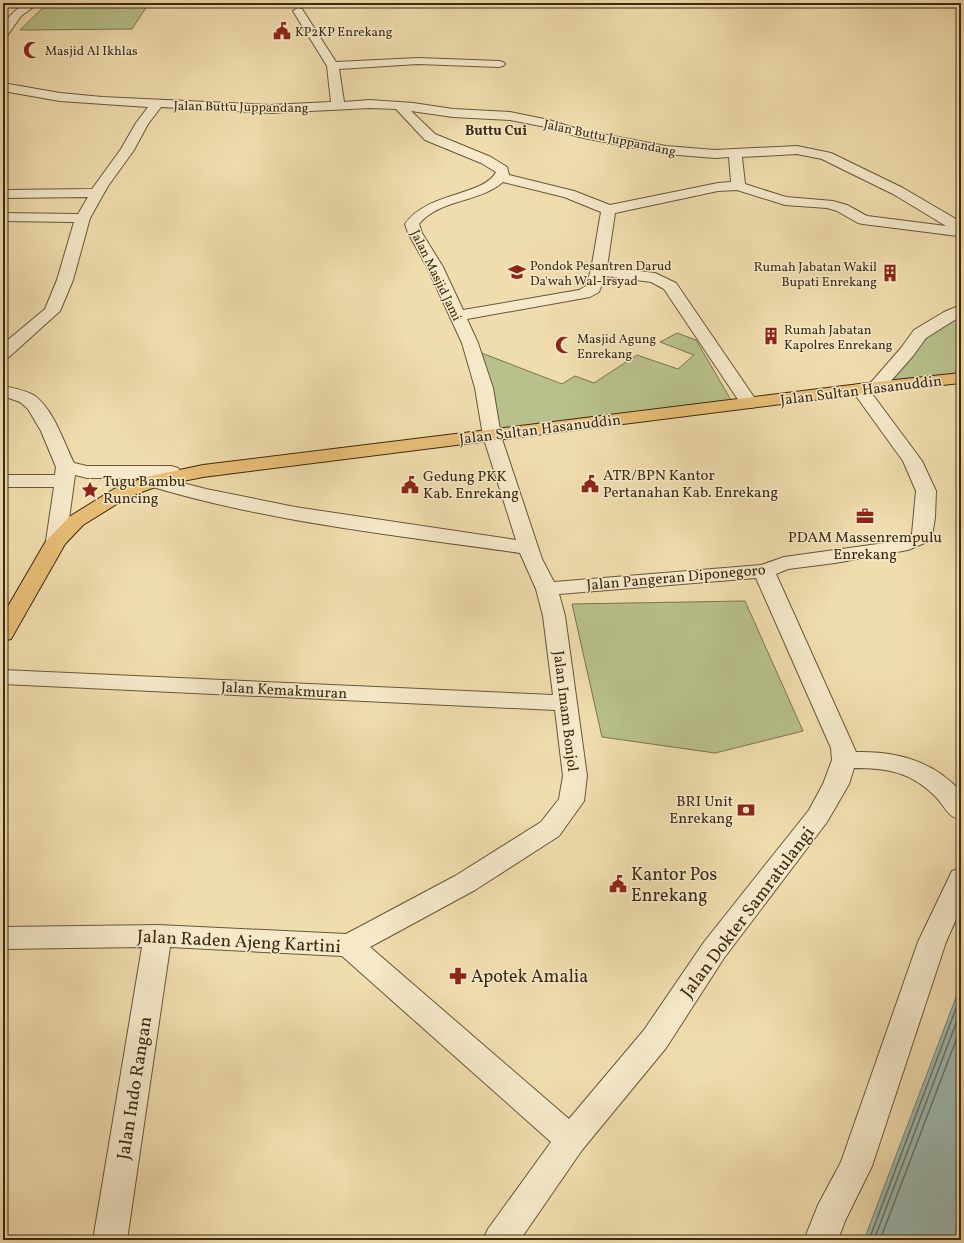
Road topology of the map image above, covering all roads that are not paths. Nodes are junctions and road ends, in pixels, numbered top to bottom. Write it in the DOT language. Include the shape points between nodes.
graph roads {
  1 [pos="34,3"];
  2 [pos="298,11"];
  3 [pos="3,34"];
  4 [pos="499,64"];
  5 [pos="333,66"];
  6 [pos="3,87"];
  7 [pos="157,104"];
  8 [pos="338,105"];
  9 [pos="400,106"];
  10 [pos="735,154"];
  11 [pos="500,177"];
  12 [pos="738,186"];
  13 [pos="97,193"];
  14 [pos="3,194"];
  15 [pos="608,210"];
  16 [pos="3,217"];
  17 [pos="83,218"];
  18 [pos="961,228"];
  19 [pos="961,232"];
  20 [pos="599,270"];
  21 [pos="961,310"];
  22 [pos="458,316"];
  23 [pos="3,353"];
  24 [pos="961,378"];
  25 [pos="868,388"];
  26 [pos="3,391"];
  27 [pos="749,403"];
  28 [pos="492,436"];
  29 [pos="203,471"];
  30 [pos="65,474"];
  31 [pos="3,481"];
  32 [pos="153,481"];
  33 [pos="56,541"];
  34 [pos="529,548"];
  35 [pos="764,571"];
  36 [pos="547,589"];
  37 [pos="3,634"];
  38 [pos="3,677"];
  39 [pos="565,703"];
  40 [pos="844,760"];
  41 [pos="961,810"];
  42 [pos="961,878"];
  43 [pos="158,936"];
  44 [pos="3,938"];
  45 [pos="349,945"];
  46 [pos="571,1140"];
  47 [pos="110,1240"];
  48 [pos="500,1240"];
  49 [pos="821,1240"];
  1 -- 3 [label="street" via="17,14"];
  2 -- 5 [label="street"];
  4 -- 5 [label="street" via="418,61"];
  5 -- 8 [label="street"];
  6 -- 7 [label="street, Jalan Buttu Juppandang" via="102,101"];
  7 -- 8 [label="street, Jalan Buttu Juppandang" via="270,108"];
  7 -- 13 [label="street"];
  8 -- 9 [label="street, Jalan Buttu Juppandang"];
  9 -- 10 [label="street, Jalan Buttu Juppandang" via="454,113 510,116 666,150"];
  9 -- 11 [label="street" via="430,137 493,163 504,174"];
  10 -- 12 [label="street"];
  10 -- 18 [label="street, Jalan Buttu Juppandang" via="797,150 826,156 898,192"];
  11 -- 15 [label="street" via="570,194"];
  11 -- 22 [label="street, Jalan Masjid Jami" via="485,189 460,196 421,214 412,224"];
  12 -- 15 [label="street" via="718,187"];
  12 -- 19 [label="street" via="784,201 842,208 863,220"];
  13 -- 14 [label="street"];
  13 -- 17 [label="street"];
  15 -- 20 [label="street"];
  16 -- 17 [label="street"];
  17 -- 23 [label="street" via="56,305"];
  20 -- 22 [label="street" via="593,289 584,294"];
  20 -- 27 [label="street" via="656,278 670,286"];
  21 -- 25 [label="street" via="920,334 907,352"];
  22 -- 28 [label="street, Jalan Masjid Jami" via="470,343 484,388"];
  24 -- 25 [label="highway, Jalan Sultan Hasanuddin"];
  25 -- 27 [label="highway, Jalan Sultan Hasanuddin"];
  25 -- 35 [label="street, Jalan Pangeran Diponegoro" via="912,461 926,491 922,537 908,544 885,549 784,563"];
  26 -- 30 [label="street" via="30,401 49,428"];
  27 -- 28 [label="highway, Jalan Sultan Hasanuddin"];
  28 -- 29 [label="highway, Jalan Sultan Hasanuddin"];
  28 -- 34 [label="street, Jalan Imam Bonjol"];
  29 -- 30 [label="street"];
  29 -- 32 [label="highway, Jalan Sultan Hasanuddin"];
  30 -- 31 [label="street"];
  30 -- 33 [label="street"];
  32 -- 33 [label="highway, Jalan Sultan Hasanuddin" via="121,493 76,521"];
  32 -- 34 [label="street" via="239,503 374,527"];
  33 -- 37 [label="highway, Jalan Sultan Hasanuddin"];
  34 -- 36 [label="street, Jalan Imam Bonjol"];
  35 -- 36 [label="street, Jalan Pangeran Diponegoro"];
  35 -- 40 [label="street" via="843,748"];
  36 -- 39 [label="street, Jalan Imam Bonjol" via="554,616"];
  38 -- 39 [label="street, Jalan Kemakmuran"];
  39 -- 45 [label="street, Jalan Imam Bonjol" via="575,776 570,801 550,829 465,883"];
  40 -- 41 [label="street" via="871,760 905,766 934,781 954,799"];
  40 -- 46 [label="street, Jalan Dokter Samratulangi" via="836,784 818,816 714,950 655,1040"];
  42 -- 49 [label="street" via="932,942 856,1166 830,1216"];
  43 -- 44 [label="street, Jalan Raden Ajeng Kartini"];
  43 -- 45 [label="street, Jalan Raden Ajeng Kartini"];
  43 -- 47 [label="street, Jalan Indo Rangan"];
  45 -- 46 [label="street, Jalan Raden Ajeng Kartini"];
  46 -- 48 [label="street, Jalan Dokter Samratulangi"];
}
